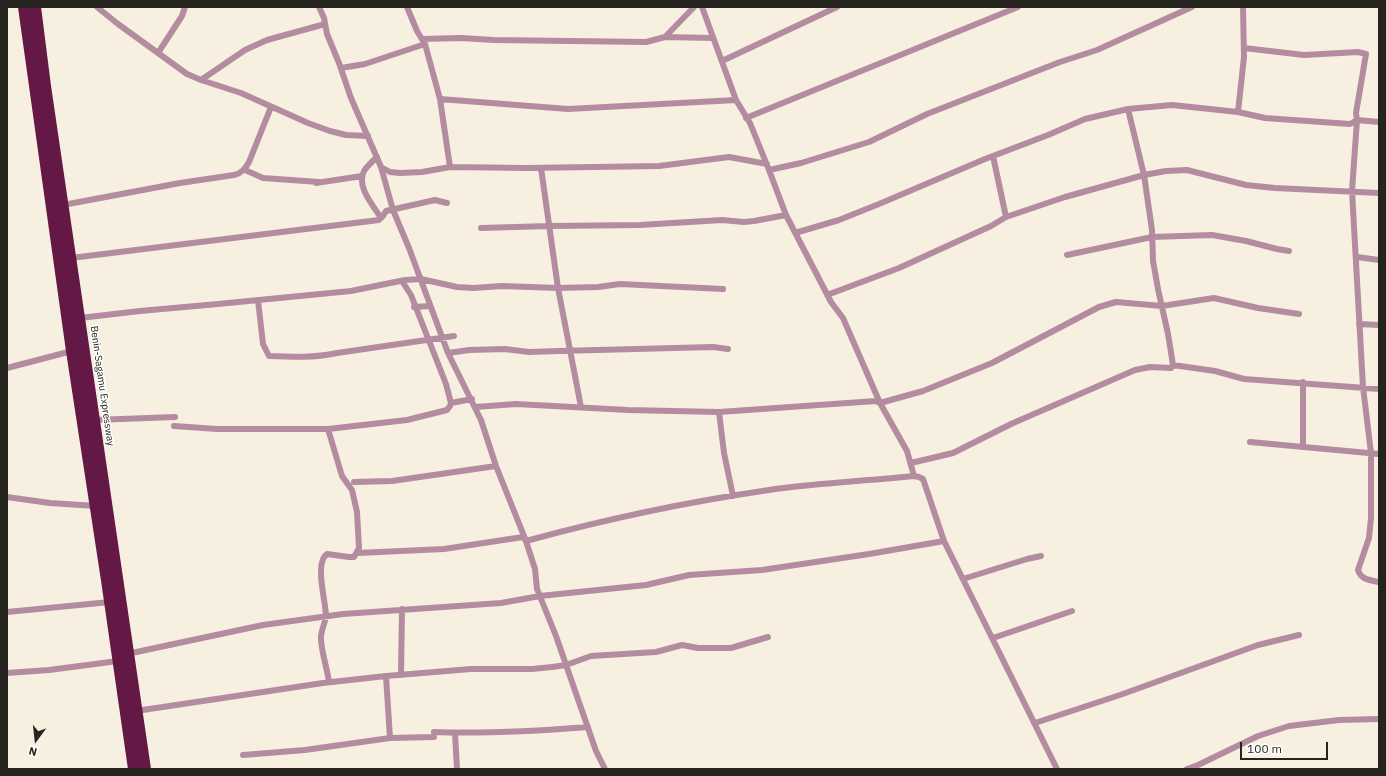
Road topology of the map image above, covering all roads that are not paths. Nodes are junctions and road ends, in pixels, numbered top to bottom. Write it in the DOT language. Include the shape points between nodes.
graph roads {
  1 [pos="24,7"];
  2 [pos="35,7"];
  3 [pos="97,7"];
  4 [pos="185,7"];
  5 [pos="319,7"];
  6 [pos="407,7"];
  7 [pos="694,7"];
  8 [pos="702,7"];
  9 [pos="837,7"];
  10 [pos="1018,7"];
  11 [pos="1192,7"];
  12 [pos="1243,7"];
  13 [pos="325,24"];
  14 [pos="665,37"];
  15 [pos="713,38"];
  16 [pos="423,42"];
  17 [pos="1244,48"];
  18 [pos="158,53"];
  19 [pos="722,61"];
  20 [pos="341,68"];
  21 [pos="202,80"];
  22 [pos="440,99"];
  23 [pos="736,100"];
  24 [pos="270,107"];
  25 [pos="1128,109"];
  26 [pos="1238,112"];
  27 [pos="746,118"];
  28 [pos="1357,120"];
  29 [pos="1379,122"];
  30 [pos="368,136"];
  31 [pos="992,156"];
  32 [pos="377,157"];
  33 [pos="381,167"];
  34 [pos="450,167"];
  35 [pos="768,167"];
  36 [pos="541,168"];
  37 [pos="245,170"];
  38 [pos="1144,175"];
  39 [pos="362,176"];
  40 [pos="319,182"];
  41 [pos="305,185"];
  42 [pos="1352,191"];
  43 [pos="1379,193"];
  44 [pos="448,203"];
  45 [pos="63,205"];
  46 [pos="393,210"];
  47 [pos="386,211"];
  48 [pos="377,212"];
  49 [pos="786,215"];
  50 [pos="1006,217"];
  51 [pos="381,218"];
  52 [pos="549,226"];
  53 [pos="481,228"];
  54 [pos="795,233"];
  55 [pos="1152,237"];
  56 [pos="1289,251"];
  57 [pos="1067,255"];
  58 [pos="1356,257"];
  59 [pos="71,258"];
  60 [pos="1379,260"];
  61 [pos="421,280"];
  62 [pos="402,281"];
  63 [pos="558,288"];
  64 [pos="723,289"];
  65 [pos="827,295"];
  66 [pos="258,300"];
  67 [pos="430,306"];
  68 [pos="1162,306"];
  69 [pos="414,307"];
  70 [pos="1299,314"];
  71 [pos="80,318"];
  72 [pos="1359,324"];
  73 [pos="1379,325"];
  74 [pos="454,336"];
  75 [pos="442,337"];
  76 [pos="429,341"];
  77 [pos="728,348"];
  78 [pos="72,351"];
  79 [pos="572,351"];
  80 [pos="448,353"];
  81 [pos="346,356"];
  82 [pos="1173,365"];
  83 [pos="7,368"];
  84 [pos="1303,382"];
  85 [pos="1363,387"];
  86 [pos="1379,389"];
  87 [pos="472,399"];
  88 [pos="451,403"];
  89 [pos="880,403"];
  90 [pos="475,407"];
  91 [pos="582,407"];
  92 [pos="719,412"];
  93 [pos="175,417"];
  94 [pos="94,420"];
  95 [pos="174,426"];
  96 [pos="328,429"];
  97 [pos="1250,442"];
  98 [pos="1303,446"];
  99 [pos="1371,453"];
  100 [pos="1379,454"];
  101 [pos="911,463"];
  102 [pos="496,466"];
  103 [pos="914,476"];
  104 [pos="354,482"];
  105 [pos="733,496"];
  106 [pos="7,497"];
  107 [pos="96,506"];
  108 [pos="526,541"];
  109 [pos="944,541"];
  110 [pos="357,553"];
  111 [pos="1041,556"];
  112 [pos="963,579"];
  113 [pos="1379,582"];
  114 [pos="540,596"];
  115 [pos="110,602"];
  116 [pos="402,609"];
  117 [pos="1072,610"];
  118 [pos="7,612"];
  119 [pos="326,616"];
  120 [pos="1299,635"];
  121 [pos="768,637"];
  122 [pos="993,638"];
  123 [pos="123,658"];
  124 [pos="566,665"];
  125 [pos="7,673"];
  126 [pos="401,675"];
  127 [pos="386,676"];
  128 [pos="329,682"];
  129 [pos="136,711"];
  130 [pos="1379,719"];
  131 [pos="1035,723"];
  132 [pos="588,727"];
  133 [pos="456,733"];
  134 [pos="390,738"];
  135 [pos="243,755"];
  136 [pos="134,769"];
  137 [pos="145,769"];
  138 [pos="457,769"];
  139 [pos="605,769"];
  140 [pos="1057,769"];
  141 [pos="1186,769"];
  1 -- 78 [label="highway"];
  2 -- 45 [label="highway, Benin-Sagamu Expressway"];
  3 -- 18 [label="street"];
  4 -- 18 [label="street"];
  5 -- 13 [label="street"];
  6 -- 16 [label="street"];
  7 -- 14 [label="street"];
  8 -- 15 [label="street"];
  9 -- 19 [label="street"];
  10 -- 27 [label="street"];
  11 -- 35 [label="street" via="1096,50 927,114 869,142 801,163"];
  12 -- 17 [label="street"];
  13 -- 20 [label="street"];
  13 -- 21 [label="street" via="267,40 246,50"];
  14 -- 15 [label="street"];
  14 -- 16 [label="street" via="646,42 461,38"];
  15 -- 19 [label="street"];
  16 -- 20 [label="street" via="365,64"];
  16 -- 22 [label="street"];
  17 -- 26 [label="street"];
  17 -- 28 [label="street" via="1304,55 1358,52 1366,54"];
  18 -- 21 [label="street" via="187,74"];
  19 -- 23 [label="street"];
  20 -- 30 [label="street"];
  21 -- 24 [label="street" via="241,92"];
  22 -- 23 [label="street" via="568,109"];
  22 -- 34 [label="street"];
  23 -- 27 [label="street"];
  24 -- 30 [label="street" via="330,131"];
  24 -- 37 [label="street"];
  25 -- 26 [label="street" via="1172,105"];
  25 -- 31 [label="street" via="1085,119"];
  25 -- 38 [label="street"];
  26 -- 28 [label="street" via="1265,118 1350,124"];
  27 -- 35 [label="street"];
  28 -- 29 [label="street"];
  28 -- 42 [label="street"];
  30 -- 32 [label="street"];
  31 -- 50 [label="street"];
  31 -- 54 [label="street" via="839,220"];
  32 -- 33 [label="street"];
  32 -- 39 [label="street"];
  33 -- 34 [label="street" via="390,172 400,173"];
  33 -- 46 [label="street"];
  34 -- 36 [label="street"];
  35 -- 36 [label="street" via="729,157 659,166"];
  35 -- 49 [label="street"];
  36 -- 52 [label="street"];
  37 -- 40 [label="street" via="263,178"];
  37 -- 45 [label="street" via="234,176 172,184"];
  38 -- 42 [label="street" via="1187,170 1246,185"];
  38 -- 50 [label="street"];
  38 -- 55 [label="street"];
  39 -- 40 [label="street"];
  39 -- 48 [label="street" via="362,188"];
  40 -- 41 [label="street"];
  42 -- 43 [label="street"];
  42 -- 58 [label="street"];
  44 -- 46 [label="street" via="431,200"];
  45 -- 59 [label="highway, Benin-Sagamu Expressway"];
  46 -- 47 [label="street"];
  46 -- 61 [label="street"];
  47 -- 48 [label="street"];
  47 -- 51 [label="street"];
  48 -- 51 [label="street"];
  49 -- 52 [label="street" via="754,222 722,220 640,225"];
  49 -- 54 [label="street"];
  50 -- 65 [label="street" via="899,268"];
  51 -- 59 [label="street"];
  52 -- 53 [label="street"];
  52 -- 63 [label="street"];
  54 -- 65 [label="street"];
  55 -- 56 [label="street" via="1212,235"];
  55 -- 57 [label="street"];
  55 -- 68 [label="street" via="1153,261"];
  58 -- 60 [label="street"];
  58 -- 72 [label="street"];
  59 -- 71 [label="highway, Benin-Sagamu Expressway"];
  61 -- 62 [label="street"];
  61 -- 63 [label="street" via="473,288"];
  61 -- 67 [label="street"];
  62 -- 66 [label="street" via="351,291"];
  62 -- 69 [label="street"];
  63 -- 64 [label="street" via="620,284"];
  63 -- 79 [label="street"];
  65 -- 89 [label="street" via="843,318"];
  66 -- 71 [label="street"];
  66 -- 74 [label="street" via="263,344 269,356 320,357"];
  67 -- 69 [label="street"];
  67 -- 75 [label="street"];
  68 -- 70 [label="street" via="1214,298"];
  68 -- 82 [label="street"];
  68 -- 89 [label="street" via="1116,302 1100,307 992,362 923,391"];
  69 -- 76 [label="street"];
  71 -- 94 [label="highway, Benin-Sagamu Expressway"];
  72 -- 73 [label="street"];
  72 -- 85 [label="street"];
  74 -- 76 [label="street"];
  74 -- 81 [label="street"];
  75 -- 76 [label="street"];
  75 -- 80 [label="street"];
  76 -- 88 [label="street"];
  77 -- 79 [label="street"];
  78 -- 83 [label="street"];
  78 -- 107 [label="highway"];
  79 -- 80 [label="street" via="529,352 505,349"];
  79 -- 91 [label="street"];
  80 -- 87 [label="street"];
  82 -- 84 [label="street" via="1215,370 1244,379"];
  82 -- 101 [label="street" via="1171,368 1150,367 1135,370 1011,424 953,453"];
  84 -- 85 [label="street"];
  84 -- 98 [label="street"];
  85 -- 86 [label="street"];
  85 -- 99 [label="street"];
  87 -- 88 [label="street"];
  87 -- 90 [label="street"];
  88 -- 96 [label="street" via="447,410 407,420"];
  89 -- 92 [label="street" via="876,401"];
  89 -- 101 [label="street" via="907,450"];
  90 -- 91 [label="street" via="516,404"];
  90 -- 102 [label="street"];
  91 -- 92 [label="street"];
  92 -- 105 [label="street"];
  93 -- 94 [label="street"];
  94 -- 123 [label="highway, Benin-Sagamu Expressway"];
  95 -- 96 [label="street" via="216,429"];
  96 -- 110 [label="street" via="342,476 354,497 359,548"];
  97 -- 98 [label="street"];
  98 -- 99 [label="street"];
  99 -- 100 [label="street"];
  99 -- 113 [label="street" via="1372,518 1369,538 1358,570 1364,579"];
  101 -- 103 [label="street"];
  102 -- 104 [label="street" via="392,481"];
  102 -- 108 [label="street"];
  103 -- 105 [label="street" via="822,484"];
  103 -- 109 [label="street" via="923,479"];
  105 -- 108 [label="street" via="622,516"];
  106 -- 107 [label="street"];
  107 -- 115 [label="highway"];
  108 -- 110 [label="street" via="523,537 444,549"];
  108 -- 114 [label="street"];
  109 -- 112 [label="street"];
  109 -- 114 [label="street" via="762,570 689,575 646,585"];
  110 -- 119 [label="street" via="349,558 331,554 324,556 322,577"];
  111 -- 112 [label="street"];
  112 -- 122 [label="street"];
  114 -- 116 [label="street" via="501,603"];
  114 -- 124 [label="street"];
  115 -- 118 [label="street"];
  115 -- 123 [label="highway"];
  116 -- 119 [label="street"];
  116 -- 126 [label="street"];
  117 -- 122 [label="street"];
  119 -- 123 [label="street" via="263,625"];
  119 -- 128 [label="street" via="320,638"];
  120 -- 131 [label="street" via="1258,645"];
  121 -- 124 [label="street" via="731,648 698,648 682,645 656,652 591,656"];
  122 -- 131 [label="street"];
  123 -- 125 [label="street"];
  123 -- 129 [label="highway, Benin-Sagamu Expressway"];
  123 -- 136 [label="highway"];
  124 -- 126 [label="street"];
  124 -- 132 [label="street"];
  126 -- 127 [label="street"];
  127 -- 128 [label="street"];
  127 -- 134 [label="street"];
  128 -- 129 [label="street"];
  129 -- 137 [label="highway, Benin-Sagamu Expressway"];
  130 -- 141 [label="street" via="1339,720 1288,726 1258,736"];
  131 -- 140 [label="street"];
  132 -- 133 [label="street"];
  132 -- 139 [label="street"];
  133 -- 134 [label="street"];
  133 -- 138 [label="street"];
  134 -- 135 [label="street" via="305,750"];
}
